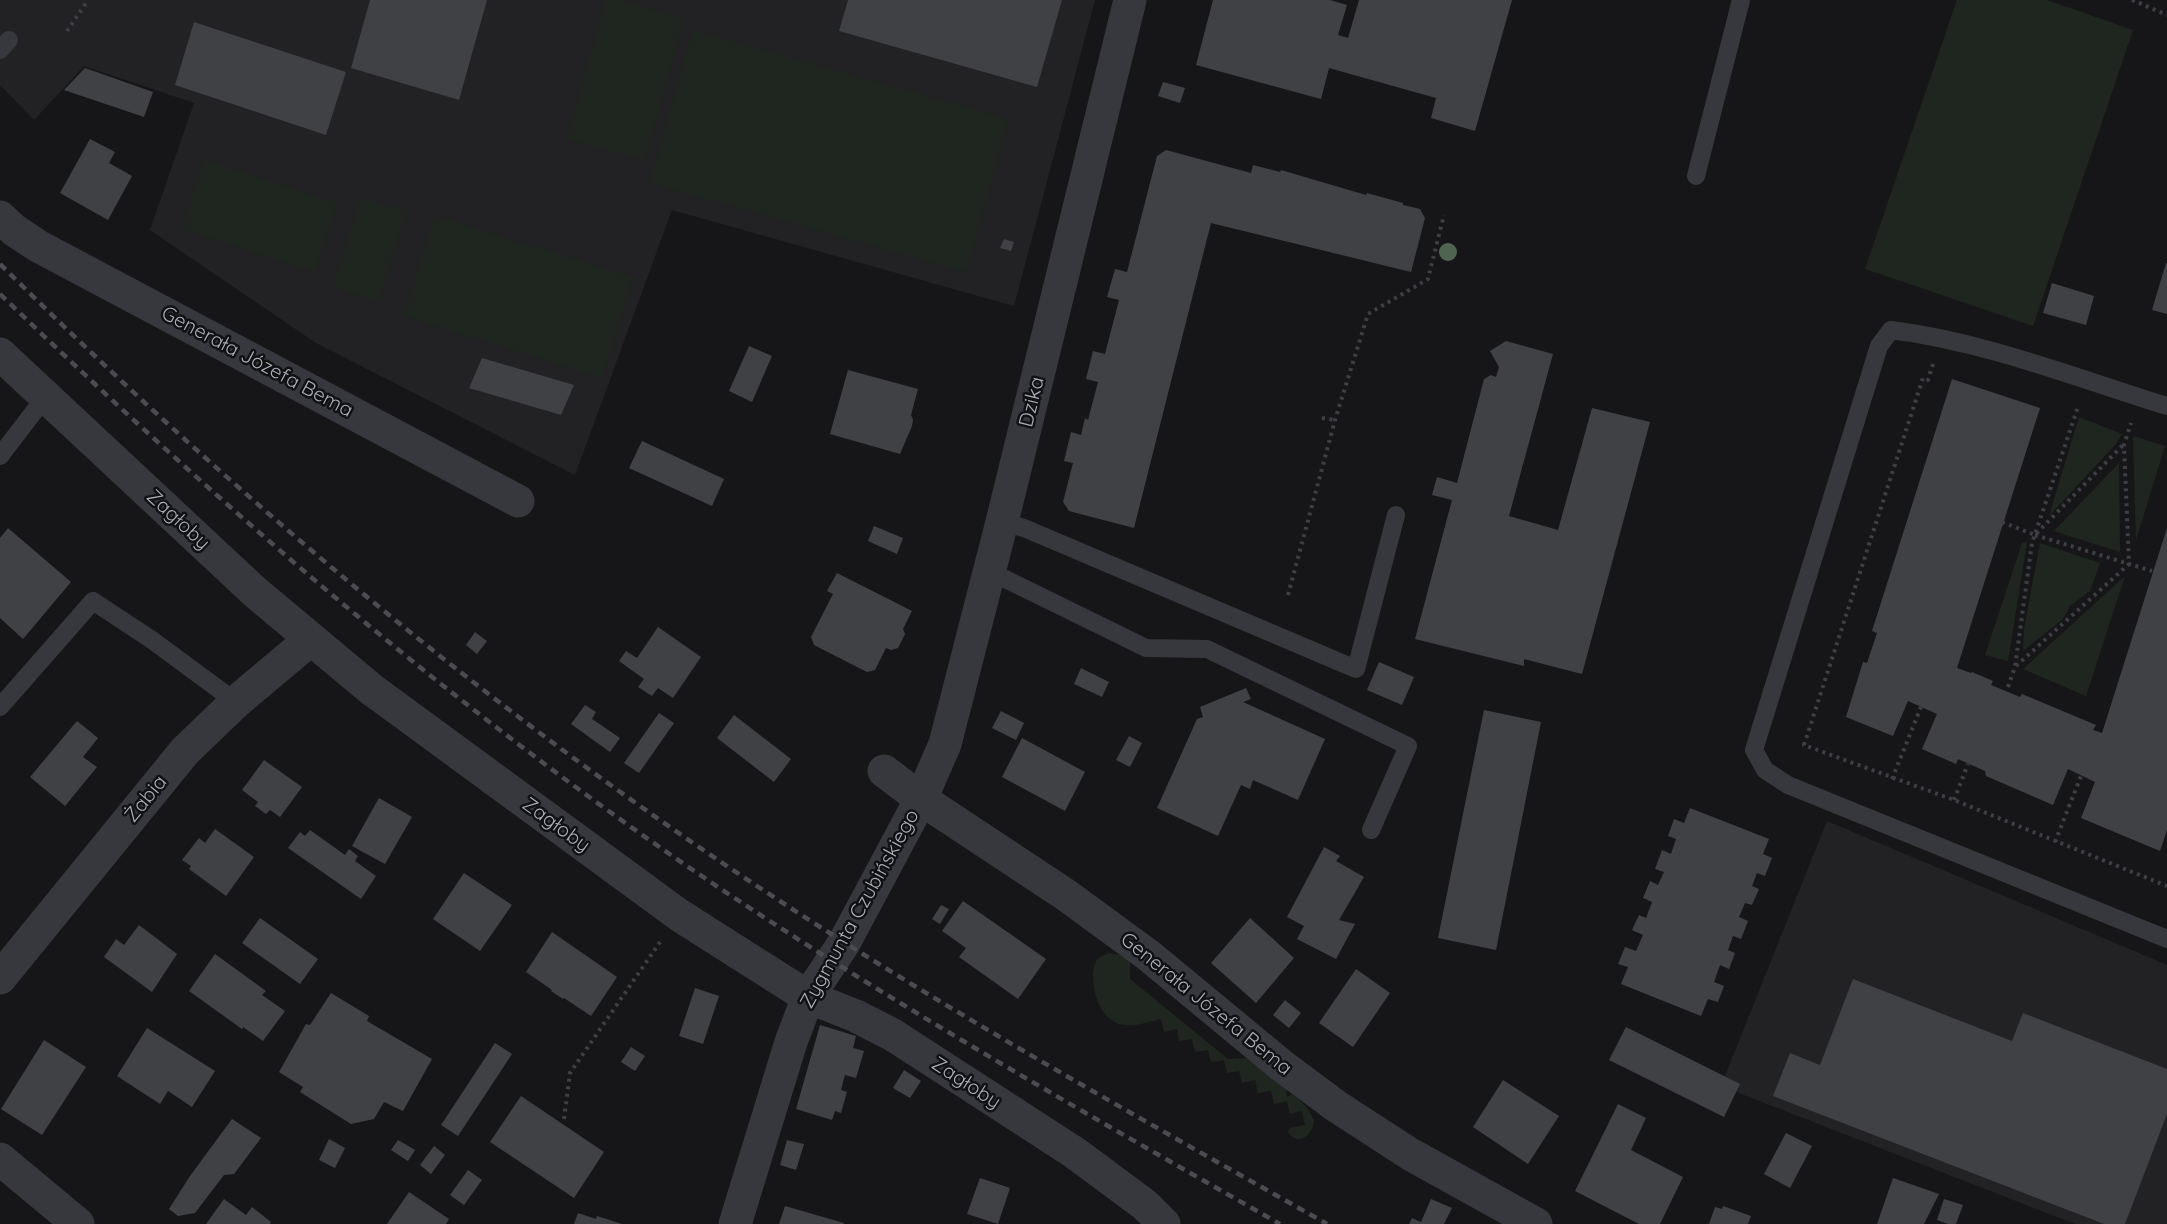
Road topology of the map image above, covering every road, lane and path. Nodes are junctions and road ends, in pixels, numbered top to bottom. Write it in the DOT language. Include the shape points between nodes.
graph roads {
  1 [pos="87,0"];
  2 [pos="1130,0"];
  3 [pos="1741,0"];
  4 [pos="2132,0"];
  5 [pos="2167,15"];
  6 [pos="67,31"];
  7 [pos="1696,176"];
  8 [pos="1444,215"];
  9 [pos="0,218"];
  10 [pos="0,354"];
  11 [pos="1935,357"];
  12 [pos="46,396"];
  13 [pos="2068,403"];
  14 [pos="2167,406"];
  15 [pos="1322,418"];
  16 [pos="1335,420"];
  17 [pos="2121,420"];
  18 [pos="2124,445"];
  19 [pos="0,456"];
  20 [pos="518,501"];
  21 [pos="1396,515"];
  22 [pos="1002,522"];
  23 [pos="2002,522"];
  24 [pos="2035,535"];
  25 [pos="2129,564"];
  26 [pos="989,571"];
  27 [pos="2152,571"];
  28 [pos="1288,595"];
  29 [pos="311,639"];
  30 [pos="2015,667"];
  31 [pos="2008,687"];
  32 [pos="236,702"];
  33 [pos="0,707"];
  34 [pos="1921,707"];
  35 [pos="1968,764"];
  36 [pos="884,771"];
  37 [pos="2081,776"];
  38 [pos="1892,779"];
  39 [pos="921,799"];
  40 [pos="1953,800"];
  41 [pos="1371,830"];
  42 [pos="2055,842"];
  43 [pos="2167,886"];
  44 [pos="679,915"];
  45 [pos="2167,939"];
  46 [pos="0,978"];
  47 [pos="808,997"];
  48 [pos="564,1119"];
  49 [pos="0,1159"];
  50 [pos="78,1224"];
  51 [pos="735,1224"];
  52 [pos="1164,1224"];
  53 [pos="1536,1224"];
  1 -- 6 [label="path"];
  2 -- 22 [label="street, Dzika"];
  3 -- 7 [label="lane"];
  4 -- 5 [label="path"];
  8 -- 16 [label="path" via="1428,279 1368,314"];
  9 -- 20 [label="street, Generała Józefa Bema" via="39,246"];
  10 -- 12 [label="street, Zagłoby"];
  11 -- 38 [label="path" via="1928,380 1923,378 1804,746"];
  12 -- 19 [label="lane"];
  12 -- 29 [label="street, Zagłoby" via="255,592"];
  13 -- 24 [label="path" via="2079,407"];
  14 -- 45 [label="lane" via="2078,376 1930,335 1891,330 1880,346 1754,750 1765,770 1788,784"];
  15 -- 16 [label="path"];
  16 -- 28 [label="path"];
  17 -- 18 [label="path" via="2131,423"];
  18 -- 24 [label="path"];
  18 -- 25 [label="path"];
  21 -- 22 [label="lane" via="1356,669"];
  22 -- 26 [label="street, Dzika"];
  23 -- 24 [label="path"];
  24 -- 25 [label="path"];
  24 -- 30 [label="path"];
  25 -- 27 [label="path"];
  25 -- 30 [label="path"];
  26 -- 39 [label="street, Dzika" via="945,744"];
  26 -- 41 [label="lane" via="1146,648 1207,649 1408,746"];
  29 -- 32 [label="street, Żabia"];
  29 -- 44 [label="street, Zagłoby" via="371,689"];
  30 -- 31 [label="path"];
  32 -- 33 [label="lane" via="93,602"];
  32 -- 46 [label="street, Żabia" via="185,751"];
  34 -- 38 [label="path"];
  35 -- 40 [label="path"];
  36 -- 39 [label="street, Generała Józefa Bema"];
  37 -- 42 [label="path"];
  38 -- 40 [label="path"];
  39 -- 47 [label="street, Zygmunta Czubińskiego" via="844,943"];
  39 -- 53 [label="street, Generała Józefa Bema" via="1066,895 1148,955 1336,1106 1410,1154"];
  40 -- 42 [label="path"];
  42 -- 43 [label="path"];
  44 -- 47 [label="street, Zagłoby"];
  44 -- 48 [label="path" via="570,1073"];
  47 -- 51 [label="street, Zygmunta Czubińskiego"];
  47 -- 52 [label="street, Zagłoby" via="893,1035 1075,1153 1145,1205"];
  49 -- 50 [label="street"];
}
